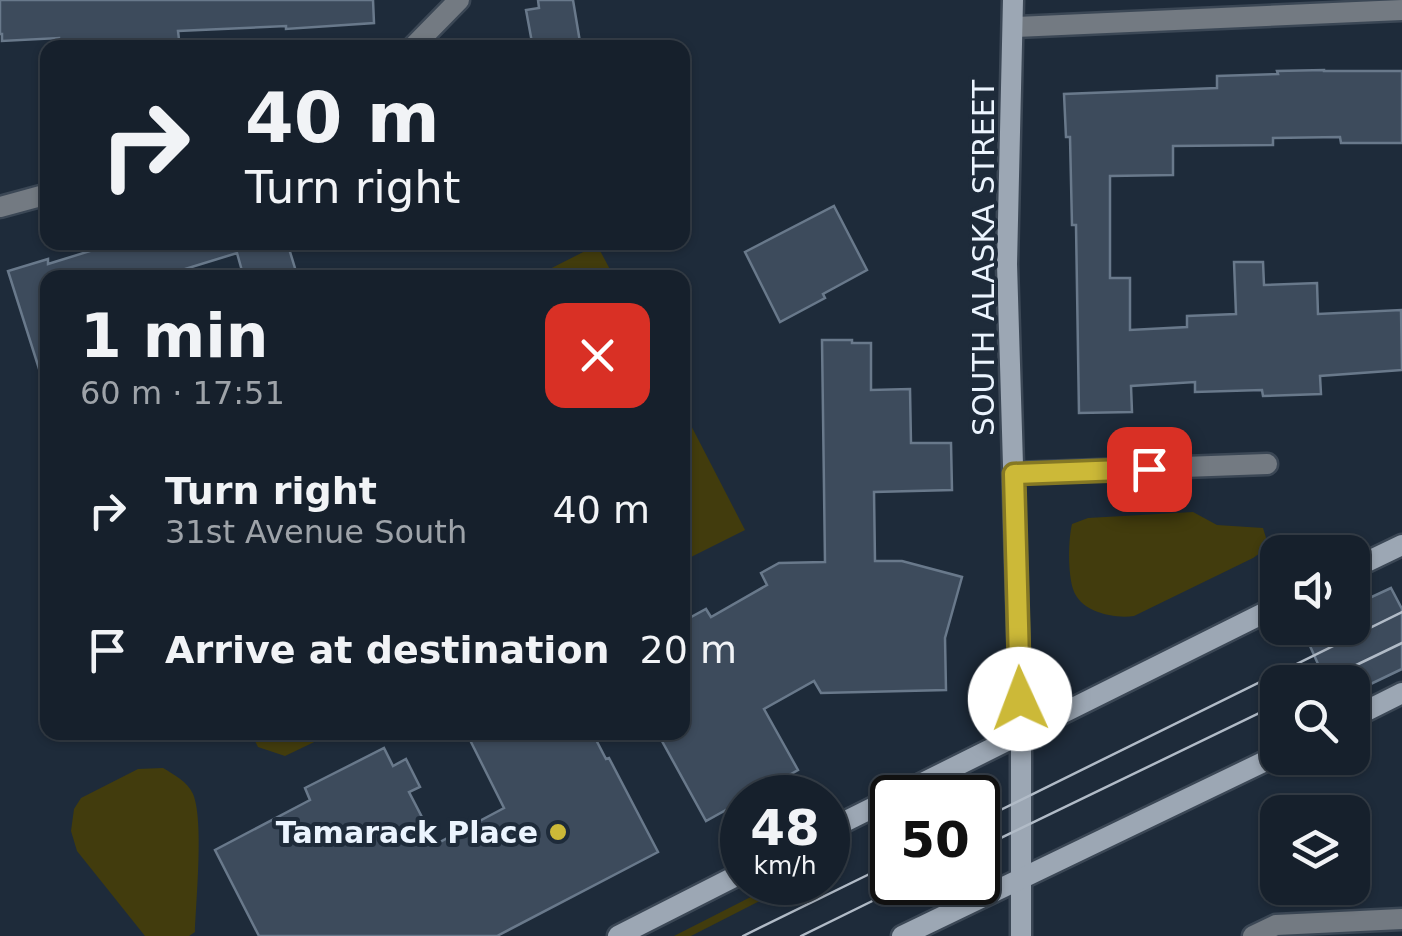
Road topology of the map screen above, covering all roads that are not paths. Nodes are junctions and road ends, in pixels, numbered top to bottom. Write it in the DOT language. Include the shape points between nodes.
graph roads {
  1 [pos="459,0"];
  2 [pos="1013,0"];
  3 [pos="1402,10"];
  4 [pos="1014,27"];
  5 [pos="420,40"];
  6 [pos="40,196"];
  7 [pos="0,207"];
  8 [pos="1267,464"];
  9 [pos="1014,474"];
  10 [pos="1402,544"];
  11 [pos="1370,560"];
  12 [pos="1260,615"];
  13 [pos="1402,693"];
  14 [pos="1370,709"];
  15 [pos="1021,734"];
  16 [pos="1260,763"];
  17 [pos="850,819"];
  18 [pos="1022,880"];
  19 [pos="720,884"];
  20 [pos="1402,919"];
  21 [pos="618,936"];
  22 [pos="902,936"];
  23 [pos="1021,936"];
  24 [pos="1253,936"];
  1 -- 5 [label="street"];
  2 -- 4 [label="main road, SOUTH ALASKA STREET"];
  3 -- 4 [label="street"];
  4 -- 9 [label="main road, SOUTH ALASKA STREET" via="1007,264"];
  6 -- 7 [label="street"];
  8 -- 9 [label="street"];
  9 -- 15 [label="main road, SOUTH ALASKA STREET"];
  10 -- 11 [label="main road"];
  12 -- 15 [label="main road"];
  13 -- 14 [label="main road"];
  15 -- 17 [label="main road"];
  15 -- 18 [label="main road, SOUTH ALASKA STREET"];
  16 -- 18 [label="main road"];
  18 -- 22 [label="main road"];
  18 -- 23 [label="main road, SOUTH ALASKA STREET"];
  19 -- 21 [label="main road"];
  20 -- 24 [label="street" via="1276,925"];
}
